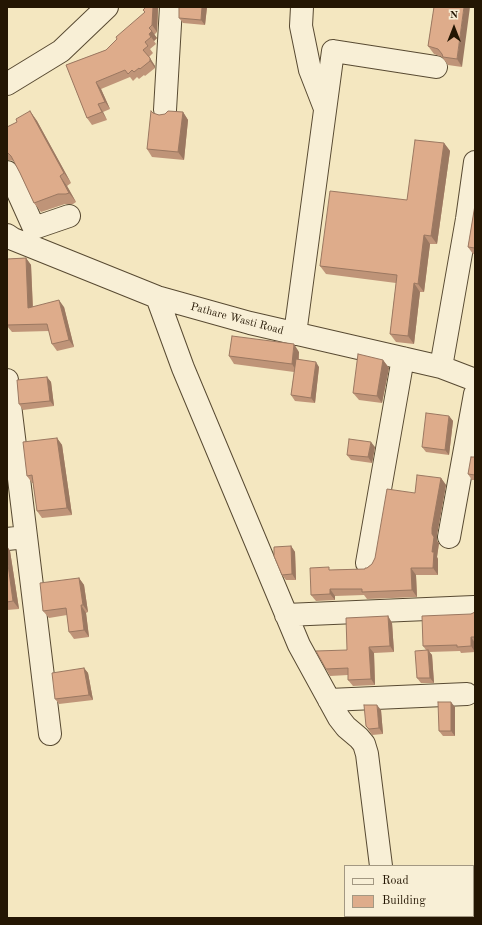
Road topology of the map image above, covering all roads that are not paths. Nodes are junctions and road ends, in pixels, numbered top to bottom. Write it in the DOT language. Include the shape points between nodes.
graph roads {
  1 [pos="107,7"];
  2 [pos="171,7"];
  3 [pos="302,7"];
  4 [pos="436,67"];
  5 [pos="7,84"];
  6 [pos="326,109"];
  7 [pos="165,110"];
  8 [pos="475,162"];
  9 [pos="7,172"];
  10 [pos="69,216"];
  11 [pos="7,235"];
  12 [pos="157,297"];
  13 [pos="295,334"];
  14 [pos="403,358"];
  15 [pos="441,367"];
  16 [pos="7,380"];
  17 [pos="475,380"];
  18 [pos="475,394"];
  19 [pos="449,537"];
  20 [pos="17,538"];
  21 [pos="367,563"];
  22 [pos="474,607"];
  23 [pos="286,615"];
  24 [pos="467,694"];
  25 [pos="329,700"];
  26 [pos="50,734"];
  27 [pos="381,865"];
  1 -- 5 [label="street" via="61,51"];
  2 -- 7 [label="street"];
  3 -- 6 [label="street" via="301,26 310,70"];
  4 -- 6 [label="street" via="333,51"];
  6 -- 13 [label="street"];
  8 -- 15 [label="street"];
  9 -- 10 [label="street" via="34,228"];
  11 -- 12 [label="street, Pathare Wasti Road" via="12,240"];
  12 -- 13 [label="street, Pathare Wasti Road"];
  12 -- 23 [label="street" via="183,368"];
  13 -- 14 [label="street, Pathare Wasti Road"];
  14 -- 15 [label="street, Pathare Wasti Road"];
  14 -- 21 [label="street"];
  15 -- 17 [label="street, Pathare Wasti Road"];
  16 -- 20 [label="street"];
  18 -- 19 [label="street"];
  20 -- 26 [label="street"];
  22 -- 23 [label="street"];
  23 -- 25 [label="street" via="298,645"];
  24 -- 25 [label="street"];
  25 -- 27 [label="street" via="346,727 364,744"];
}
